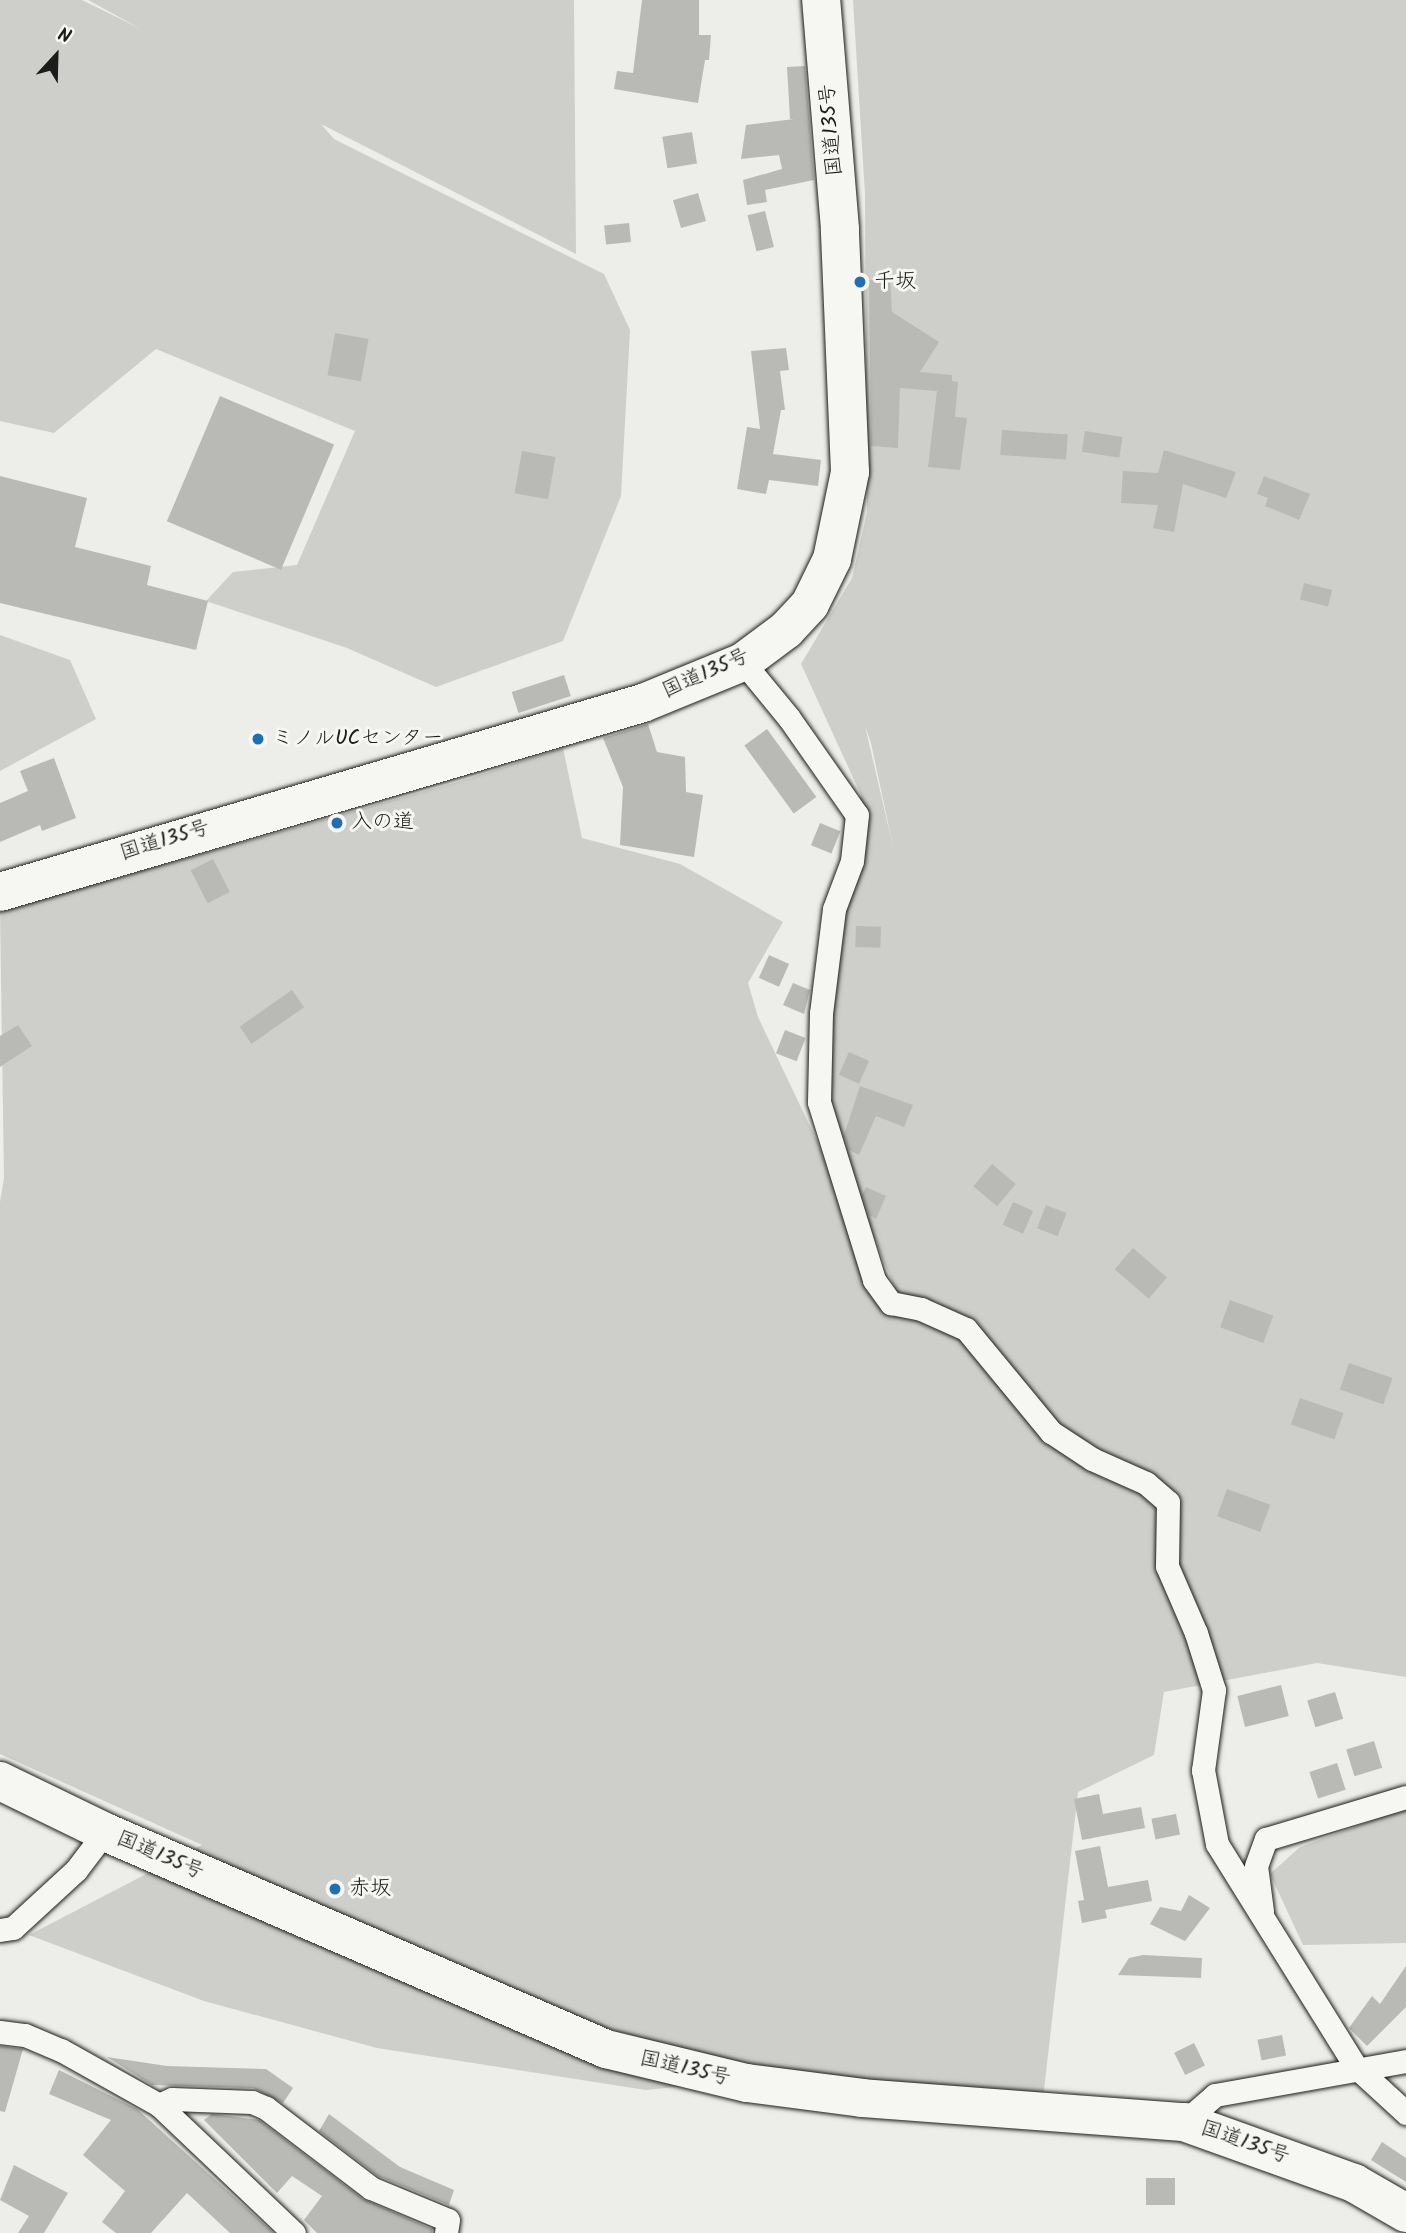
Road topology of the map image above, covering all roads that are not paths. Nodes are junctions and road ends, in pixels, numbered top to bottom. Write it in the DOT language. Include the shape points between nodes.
graph roads {
  1 [pos="821,0"];
  2 [pos="743,662"];
  3 [pos="0,892"];
  4 [pos="0,1781"];
  5 [pos="1406,1797"];
  6 [pos="105,1832"];
  7 [pos="1263,1920"];
  8 [pos="0,1930"];
  9 [pos="0,2032"];
  10 [pos="1406,2060"];
  11 [pos="1356,2067"];
  12 [pos="159,2105"];
  13 [pos="1406,2113"];
  14 [pos="1184,2122"];
  15 [pos="1406,2213"];
  16 [pos="294,2233"];
  17 [pos="446,2233"];
  1 -- 2 [label="highway, 国道135号" via="840,229 850,472 832,559 810,604 786,630"];
  2 -- 3 [label="highway, 国道135号" via="643,702"];
  2 -- 7 [label="street" via="789,718 857,816 852,861 832,923 821,1013 819,1102 874,1280 891,1303 920,1309 966,1329 1051,1432 1092,1459 1146,1483 1168,1502 1167,1566 1214,1690 1203,1770 1217,1844"];
  4 -- 6 [label="highway, 国道135号"];
  5 -- 7 [label="street" via="1266,1839 1256,1866"];
  6 -- 8 [label="street" via="76,1871 13,1928"];
  6 -- 14 [label="highway, 国道135号" via="606,2049 666,2067 862,2098"];
  7 -- 11 [label="street"];
  9 -- 12 [label="street" via="25,2035 61,2050"];
  10 -- 11 [label="street"];
  11 -- 13 [label="street"];
  11 -- 14 [label="street" via="1215,2095"];
  12 -- 16 [label="street"];
  12 -- 17 [label="street" via="172,2099 252,2102 266,2108 371,2188 448,2220"];
  14 -- 15 [label="highway, 国道135号" via="1354,2183"];
}
